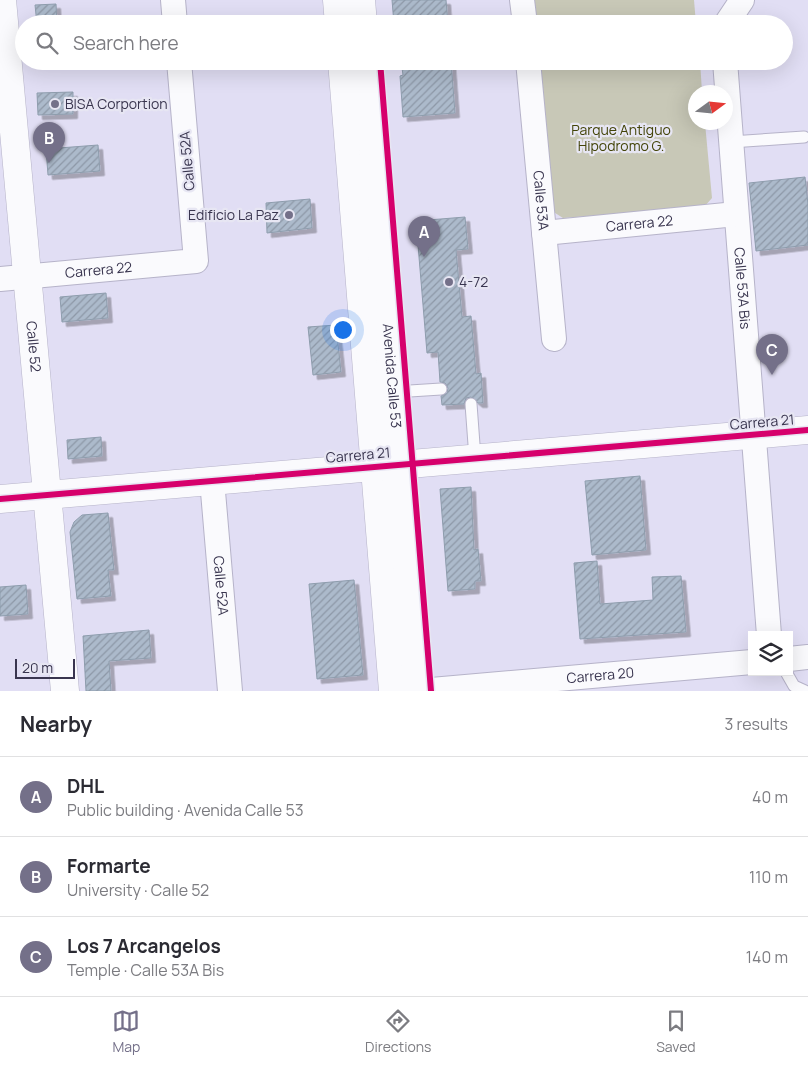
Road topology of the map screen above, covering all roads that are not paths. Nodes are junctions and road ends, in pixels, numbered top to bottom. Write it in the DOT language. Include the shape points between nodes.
graph roads {
  1 [pos="2,0"];
  2 [pos="173,0"];
  3 [pos="337,0"];
  4 [pos="361,0"];
  5 [pos="522,0"];
  6 [pos="742,0"];
  7 [pos="174,15"];
  8 [pos="338,15"];
  9 [pos="362,15"];
  10 [pos="524,15"];
  11 [pos="732,15"];
  12 [pos="3,59"];
  13 [pos="180,70"];
  14 [pos="343,70"];
  15 [pos="367,70"];
  16 [pos="529,70"];
  17 [pos="726,70"];
  18 [pos="804,137"];
  19 [pos="731,142"];
  20 [pos="736,214"];
  21 [pos="544,233"];
  22 [pos="196,261"];
  23 [pos="27,277"];
  24 [pos="0,279"];
  25 [pos="554,339"];
  26 [pos="440,389"];
  27 [pos="394,392"];
  28 [pos="471,404"];
  29 [pos="808,430"];
  30 [pos="753,435"];
  31 [pos="476,458"];
  32 [pos="388,465"];
  33 [pos="212,480"];
  34 [pos="46,495"];
  35 [pos="0,499"];
  36 [pos="769,631"];
  37 [pos="808,657"];
  38 [pos="793,659"];
  39 [pos="748,662"];
  40 [pos="788,676"];
  41 [pos="65,691"];
  42 [pos="230,691"];
  43 [pos="393,691"];
  44 [pos="419,691"];
  45 [pos="805,691"];
  1 -- 12 [label="street, Calle 52"];
  2 -- 7 [label="street"];
  3 -- 8 [label="street"];
  4 -- 9 [label="street"];
  5 -- 10 [label="street"];
  6 -- 11 [label="street"];
  12 -- 23 [label="street, Calle 52"];
  13 -- 22 [label="street, Calle 52A"];
  14 -- 32 [label="street, Avenida Calle 53"];
  15 -- 27 [label="street, Avenida Calle 53"];
  16 -- 21 [label="street, Calle 53A"];
  17 -- 19 [label="street, Calle 53A Bis"];
  18 -- 19 [label="lane"];
  19 -- 20 [label="street, Calle 53A Bis"];
  20 -- 21 [label="street, Carrera 22"];
  20 -- 30 [label="street, Calle 53A Bis"];
  21 -- 25 [label="street, Calle 53A"];
  22 -- 23 [label="street, Carrera 22"];
  23 -- 24 [label="street, Carrera 22"];
  23 -- 34 [label="street, Calle 52"];
  26 -- 27 [label="lane"];
  27 -- 32 [label="street, Avenida Calle 53"];
  28 -- 31 [label="lane"];
  29 -- 30 [label="street, Carrera 21"];
  30 -- 31 [label="street, Carrera 21"];
  30 -- 36 [label="street, Calle 53A Bis"];
  31 -- 32 [label="street, Carrera 21"];
  32 -- 33 [label="street, Carrera 21"];
  32 -- 43 [label="street, Avenida Calle 53"];
  32 -- 44 [label="street, Avenida Calle 53"];
  33 -- 34 [label="street, Carrera 21"];
  33 -- 42 [label="street, Calle 52A"];
  34 -- 35 [label="street, Carrera 21"];
  34 -- 41 [label="street, Calle 52"];
  37 -- 38 [label="street"];
  39 -- 44 [label="street, Carrera 20"];
  40 -- 45 [label="lane" via="794,686"];
}
